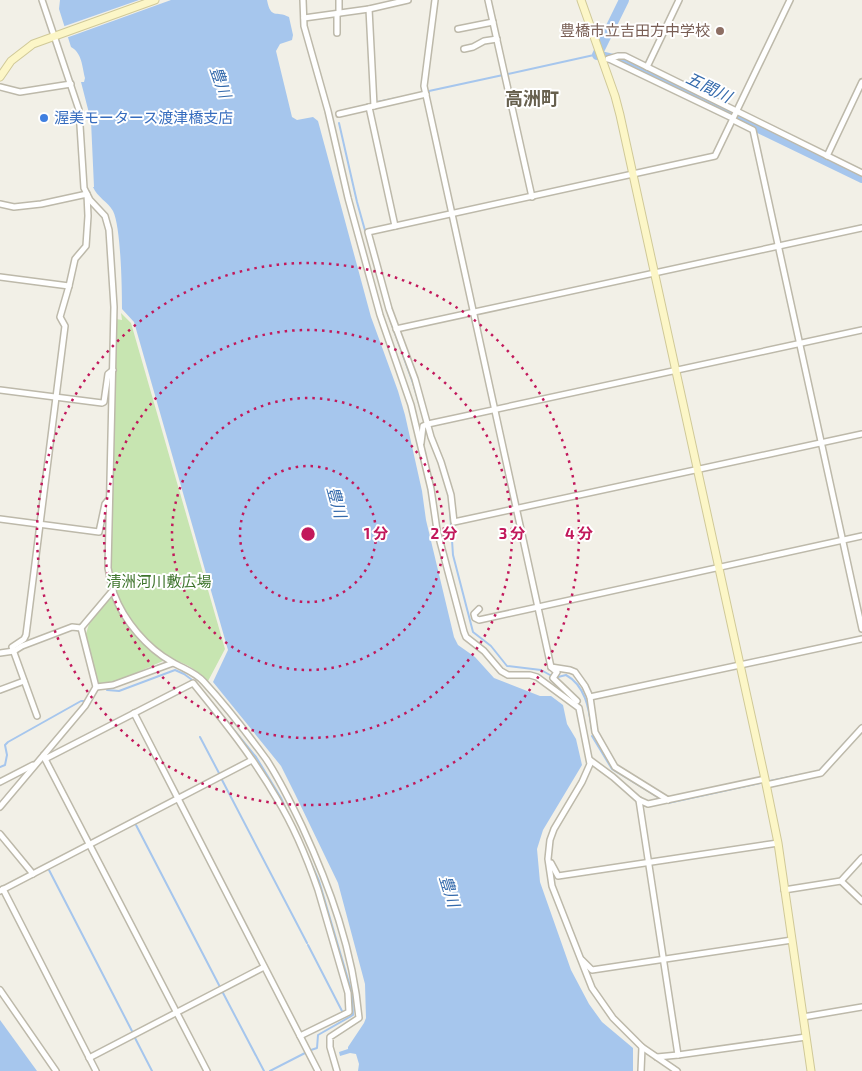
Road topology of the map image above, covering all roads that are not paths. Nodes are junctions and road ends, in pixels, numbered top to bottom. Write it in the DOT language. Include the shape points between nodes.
graph roads {
  1 [pos="42,0"];
  2 [pos="155,0"];
  3 [pos="303,0"];
  4 [pos="339,0"];
  5 [pos="408,0"];
  6 [pos="434,0"];
  7 [pos="488,0"];
  8 [pos="581,0"];
  9 [pos="679,0"];
  10 [pos="790,0"];
  11 [pos="369,9"];
  12 [pos="338,14"];
  13 [pos="304,18"];
  14 [pos="493,22"];
  15 [pos="458,29"];
  16 [pos="336,33"];
  17 [pos="55,36"];
  18 [pos="497,39"];
  19 [pos="464,49"];
  20 [pos="606,60"];
  21 [pos="647,67"];
  22 [pos="0,77"];
  23 [pos="862,82"];
  24 [pos="71,84"];
  25 [pos="0,87"];
  26 [pos="426,94"];
  27 [pos="371,107"];
  28 [pos="339,114"];
  29 [pos="735,116"];
  30 [pos="827,156"];
  31 [pos="862,173"];
  32 [pos="633,175"];
  33 [pos="86,194"];
  34 [pos="532,197"];
  35 [pos="0,204"];
  36 [pos="452,215"];
  37 [pos="395,226"];
  38 [pos="862,228"];
  39 [pos="779,246"];
  40 [pos="654,273"];
  41 [pos="0,278"];
  42 [pos="70,286"];
  43 [pos="473,312"];
  44 [pos="396,329"];
  45 [pos="862,330"];
  46 [pos="800,344"];
  47 [pos="113,370"];
  48 [pos="675,371"];
  49 [pos="0,390"];
  50 [pos="56,398"];
  51 [pos="496,410"];
  52 [pos="426,425"];
  53 [pos="862,434"];
  54 [pos="822,442"];
  55 [pos="420,444"];
  56 [pos="697,469"];
  57 [pos="109,499"];
  58 [pos="518,509"];
  59 [pos="0,519"];
  60 [pos="40,524"];
  61 [pos="862,536"];
  62 [pos="843,541"];
  63 [pos="718,568"];
  64 [pos="113,590"];
  65 [pos="538,607"];
  66 [pos="479,609"];
  67 [pos="81,628"];
  68 [pos="862,629"];
  69 [pos="862,639"];
  70 [pos="0,652"];
  71 [pos="14,652"];
  72 [pos="173,663"];
  73 [pos="740,665"];
  74 [pos="551,667"];
  75 [pos="24,681"];
  76 [pos="96,687"];
  77 [pos="0,690"];
  78 [pos="590,697"];
  79 [pos="580,708"];
  80 [pos="134,714"];
  81 [pos="37,716"];
  82 [pos="862,728"];
  83 [pos="44,757"];
  84 [pos="252,760"];
  85 [pos="590,760"];
  86 [pos="37,763"];
  87 [pos="0,782"];
  88 [pos="766,782"];
  89 [pos="177,799"];
  90 [pos="639,800"];
  91 [pos="668,800"];
  92 [pos="0,807"];
  93 [pos="0,834"];
  94 [pos="778,843"];
  95 [pos="90,844"];
  96 [pos="862,858"];
  97 [pos="548,859"];
  98 [pos="648,863"];
  99 [pos="33,874"];
  100 [pos="841,881"];
  101 [pos="1,890"];
  102 [pos="784,890"];
  103 [pos="862,901"];
  104 [pos="792,940"];
  105 [pos="579,957"];
  106 [pos="664,960"];
  107 [pos="264,967"];
  108 [pos="0,990"];
  109 [pos="862,1007"];
  110 [pos="177,1012"];
  111 [pos="803,1017"];
  112 [pos="300,1036"];
  113 [pos="806,1037"];
  114 [pos="642,1047"];
  115 [pos="678,1056"];
  116 [pos="657,1057"];
  117 [pos="89,1058"];
  118 [pos="56,1071"];
  119 [pos="96,1071"];
  120 [pos="207,1071"];
  121 [pos="318,1071"];
  122 [pos="337,1071"];
  123 [pos="641,1071"];
  124 [pos="677,1071"];
  125 [pos="811,1071"];
  1 -- 17 [label="street"];
  2 -- 17 [label="street"];
  3 -- 13 [label="street"];
  4 -- 12 [label="street"];
  5 -- 11 [label="street"];
  6 -- 26 [label="street" via="424,86"];
  7 -- 14 [label="street"];
  8 -- 20 [label="street"];
  9 -- 21 [label="street"];
  10 -- 29 [label="street"];
  11 -- 12 [label="street"];
  11 -- 27 [label="street"];
  12 -- 13 [label="street"];
  12 -- 16 [label="street"];
  13 -- 55 [label="street" via="360,243 380,315 411,405"];
  14 -- 15 [label="street"];
  14 -- 18 [label="street"];
  17 -- 22 [label="street" via="24,49"];
  17 -- 24 [label="street"];
  18 -- 19 [label="street"];
  18 -- 34 [label="street"];
  20 -- 21 [label="street" via="625,56"];
  20 -- 29 [label="street" via="732,118"];
  20 -- 32 [label="street"];
  21 -- 29 [label="street"];
  23 -- 30 [label="street"];
  24 -- 25 [label="street" via="20,92"];
  24 -- 33 [label="street" via="79,110"];
  26 -- 27 [label="street"];
  26 -- 36 [label="street"];
  27 -- 28 [label="street"];
  27 -- 37 [label="street"];
  29 -- 30 [label="street"];
  29 -- 32 [label="street" via="715,156"];
  29 -- 39 [label="street" via="753,130"];
  30 -- 31 [label="street"];
  32 -- 34 [label="street"];
  32 -- 40 [label="street"];
  33 -- 35 [label="street" via="41,204 14,207"];
  33 -- 42 [label="street" via="86,246 75,258"];
  33 -- 47 [label="street" via="105,216 108,230 113,278"];
  34 -- 36 [label="street"];
  36 -- 37 [label="street"];
  36 -- 43 [label="street"];
  37 -- 44 [label="street" via="368,232"];
  38 -- 39 [label="street"];
  39 -- 40 [label="street"];
  39 -- 46 [label="street"];
  40 -- 43 [label="street"];
  40 -- 48 [label="street"];
  41 -- 42 [label="street"];
  42 -- 50 [label="street" via="60,317 65,326"];
  43 -- 44 [label="street"];
  43 -- 51 [label="street"];
  44 -- 52 [label="street" via="415,378"];
  45 -- 46 [label="street"];
  46 -- 48 [label="street"];
  46 -- 54 [label="street"];
  47 -- 50 [label="street" via="108,374 102,403"];
  47 -- 57 [label="street"];
  48 -- 51 [label="street"];
  48 -- 56 [label="street"];
  49 -- 50 [label="street"];
  50 -- 60 [label="street"];
  51 -- 52 [label="street"];
  51 -- 58 [label="street"];
  52 -- 55 [label="street"];
  52 -- 58 [label="street" via="451,495 454,522"];
  53 -- 54 [label="street"];
  54 -- 56 [label="street"];
  54 -- 62 [label="street"];
  55 -- 79 [label="street" via="437,530 466,637 484,651 504,674 537,677"];
  56 -- 58 [label="street"];
  56 -- 63 [label="street"];
  57 -- 60 [label="street" via="99,532"];
  57 -- 64 [label="street" via="108,568"];
  58 -- 65 [label="street"];
  59 -- 60 [label="street"];
  60 -- 71 [label="street" via="26,635 12,647"];
  61 -- 62 [label="street"];
  62 -- 63 [label="street"];
  62 -- 68 [label="street"];
  63 -- 65 [label="street"];
  63 -- 73 [label="street"];
  64 -- 67 [label="street"];
  64 -- 72 [label="street" via="122,610 140,635"];
  65 -- 66 [label="street" via="479,620 474,614"];
  65 -- 74 [label="street"];
  67 -- 71 [label="street" via="72,627"];
  67 -- 76 [label="street"];
  69 -- 73 [label="street"];
  70 -- 71 [label="street"];
  71 -- 75 [label="street"];
  72 -- 76 [label="street" via="113,686"];
  72 -- 122 [label="street" via="200,678 266,759 322,870 356,987 359,1018 330,1037"];
  73 -- 78 [label="street"];
  73 -- 88 [label="street"];
  74 -- 78 [label="street" via="575,672"];
  74 -- 79 [label="street"];
  75 -- 77 [label="street"];
  75 -- 81 [label="street"];
  76 -- 83 [label="street"];
  78 -- 91 [label="street" via="595,732 615,767"];
  79 -- 85 [label="street"];
  80 -- 83 [label="street"];
  80 -- 84 [label="street" via="193,683"];
  80 -- 89 [label="street"];
  82 -- 88 [label="street" via="821,773"];
  83 -- 86 [label="street"];
  83 -- 95 [label="street"];
  84 -- 89 [label="street"];
  84 -- 112 [label="street" via="277,798 313,876 348,993 349,1012"];
  85 -- 90 [label="street"];
  85 -- 97 [label="street" via="582,782 554,829"];
  86 -- 87 [label="street"];
  86 -- 92 [label="street"];
  88 -- 91 [label="street"];
  88 -- 94 [label="street"];
  89 -- 95 [label="street"];
  89 -- 107 [label="street"];
  90 -- 91 [label="street" via="648,804"];
  90 -- 98 [label="street"];
  93 -- 99 [label="street"];
  94 -- 98 [label="street"];
  94 -- 102 [label="street"];
  95 -- 99 [label="street"];
  95 -- 110 [label="street"];
  96 -- 100 [label="street"];
  97 -- 98 [label="street" via="558,876"];
  97 -- 105 [label="street" via="552,886"];
  98 -- 106 [label="street"];
  99 -- 101 [label="street"];
  100 -- 102 [label="street"];
  100 -- 103 [label="street"];
  101 -- 117 [label="street"];
  102 -- 104 [label="street"];
  104 -- 106 [label="street"];
  104 -- 111 [label="street"];
  105 -- 106 [label="street" via="592,970"];
  105 -- 114 [label="street" via="604,1007"];
  106 -- 115 [label="street"];
  107 -- 110 [label="street"];
  107 -- 112 [label="street"];
  108 -- 118 [label="street"];
  109 -- 111 [label="street"];
  110 -- 117 [label="street"];
  110 -- 120 [label="street"];
  111 -- 113 [label="street"];
  112 -- 121 [label="street"];
  113 -- 115 [label="street"];
  113 -- 125 [label="street"];
  114 -- 116 [label="street"];
  114 -- 123 [label="street"];
  115 -- 116 [label="street"];
  116 -- 124 [label="street"];
  117 -- 119 [label="street"];
}
